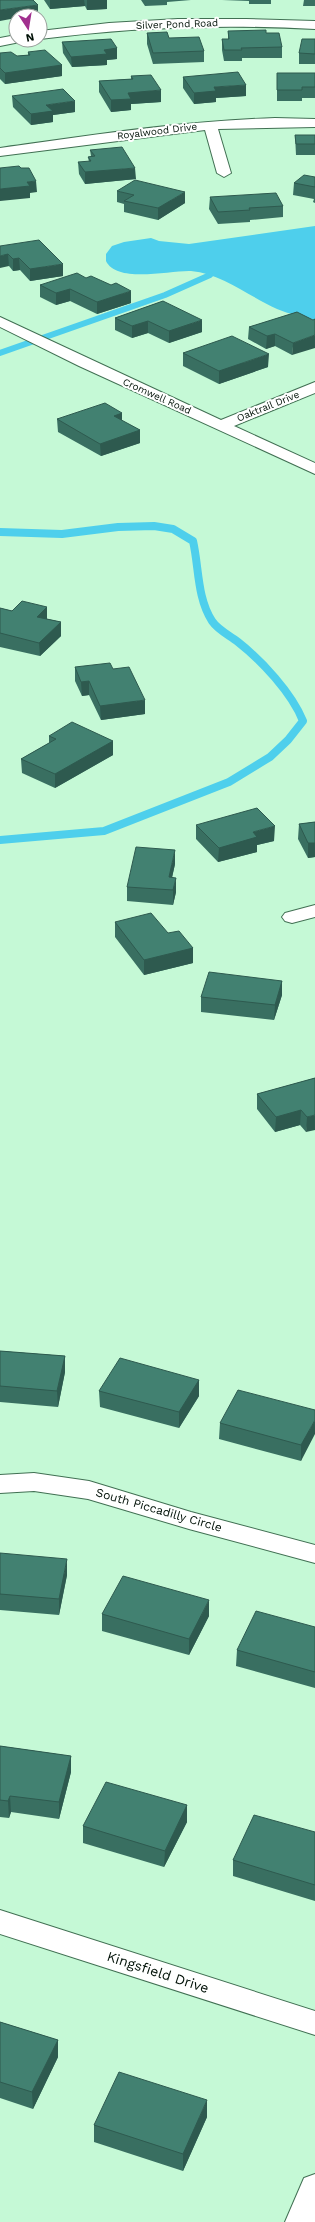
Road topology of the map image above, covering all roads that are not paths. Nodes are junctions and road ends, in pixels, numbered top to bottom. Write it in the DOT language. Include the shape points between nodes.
graph roads {
  1 [pos="315,25"];
  2 [pos="48,35"];
  3 [pos="315,123"];
  4 [pos="210,125"];
  5 [pos="0,152"];
  6 [pos="224,173"];
  7 [pos="0,321"];
  8 [pos="315,387"];
  9 [pos="222,425"];
  10 [pos="315,469"];
  11 [pos="315,910"];
  12 [pos="292,917"];
  13 [pos="0,1484"];
  14 [pos="315,1554"];
  15 [pos="0,1922"];
  16 [pos="315,2023"];
  17 [pos="315,2188"];
  18 [pos="301,2222"];
  1 -- 2 [label="street, Silver Pond Road" via="224,22 144,25"];
  3 -- 4 [label="street, Royalwood Drive"];
  4 -- 5 [label="street, Royalwood Drive"];
  4 -- 6 [label="street"];
  7 -- 9 [label="street, Cromwell Road" via="84,363"];
  8 -- 9 [label="street, Oaktrail Drive"];
  9 -- 10 [label="street, Cromwell Road"];
  11 -- 12 [label="street"];
  13 -- 14 [label="street, South Piccadilly Circle" via="34,1482 89,1490"];
  15 -- 16 [label="street, Kingsfield Drive"];
  17 -- 18 [label="street"];
}
